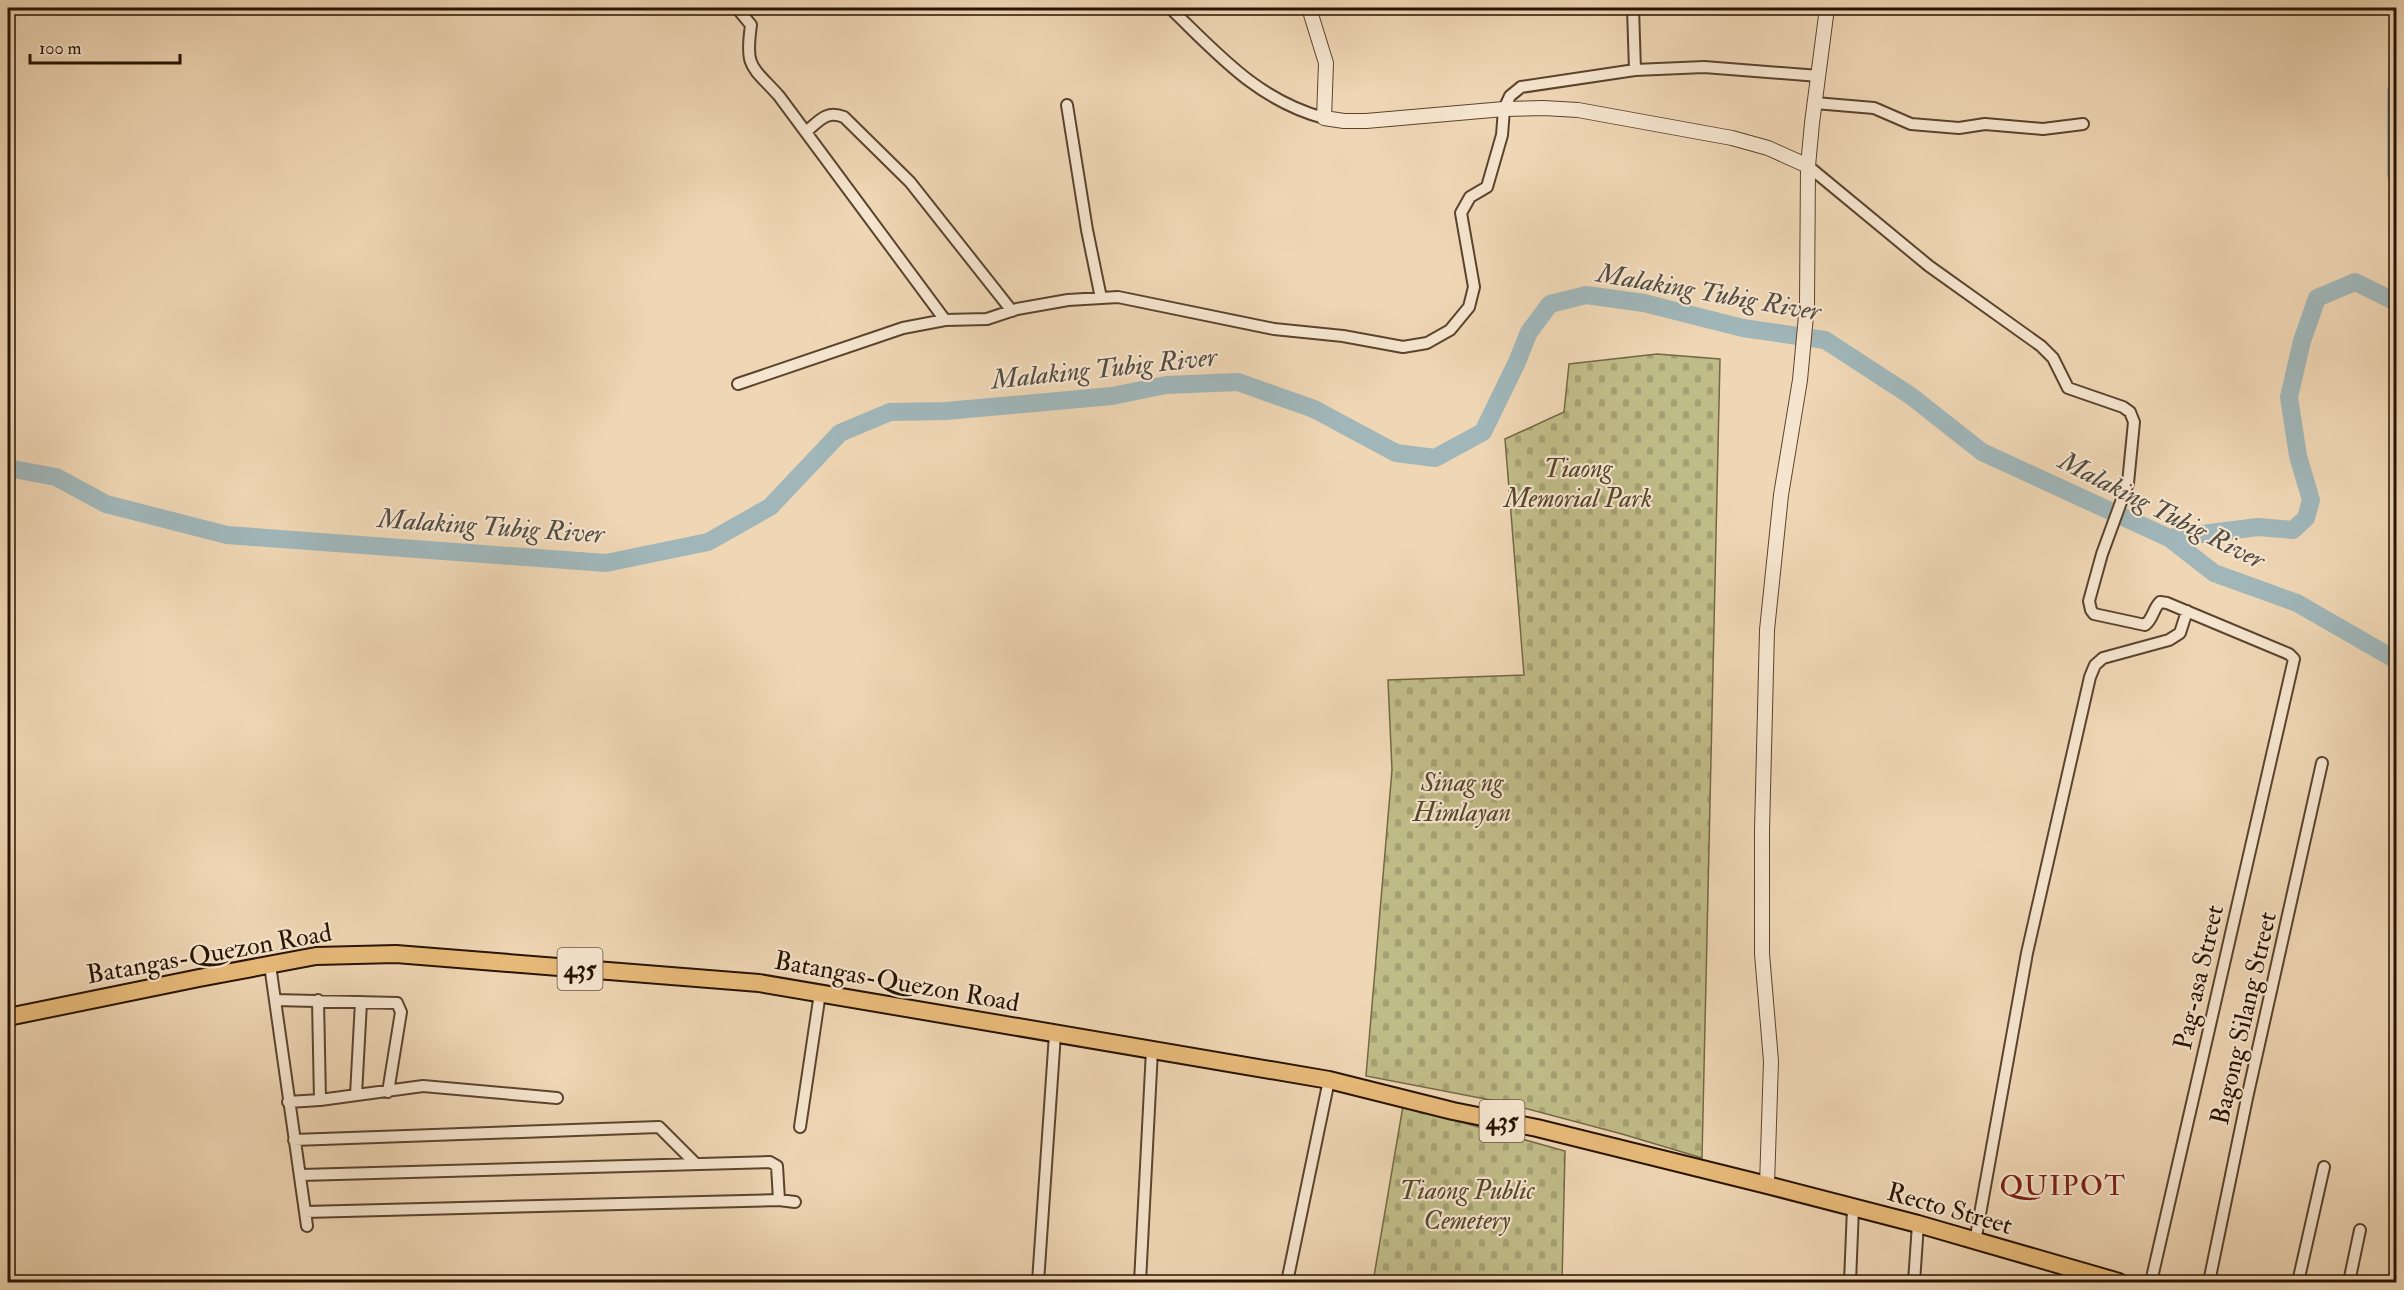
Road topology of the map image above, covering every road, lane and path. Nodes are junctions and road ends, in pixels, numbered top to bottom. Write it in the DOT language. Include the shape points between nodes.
graph roads {
  1 [pos="737,8"];
  2 [pos="1170,8"];
  3 [pos="1309,8"];
  4 [pos="1633,8"];
  5 [pos="1827,8"];
  6 [pos="1635,70"];
  7 [pos="1819,76"];
  8 [pos="1815,103"];
  9 [pos="1067,105"];
  10 [pos="1504,109"];
  11 [pos="1324,118"];
  12 [pos="2083,124"];
  13 [pos="806,132"];
  14 [pos="1808,166"];
  15 [pos="1101,298"];
  16 [pos="1012,311"];
  17 [pos="945,320"];
  18 [pos="738,384"];
  19 [pos="2187,611"];
  20 [pos="2322,763"];
  21 [pos="270,964"];
  22 [pos="820,993"];
  23 [pos="275,1000"];
  24 [pos="318,1000"];
  25 [pos="361,1002"];
  26 [pos="8,1017"];
  27 [pos="1055,1034"];
  28 [pos="1152,1050"];
  29 [pos="1329,1080"];
  30 [pos="388,1092"];
  31 [pos="356,1095"];
  32 [pos="556,1098"];
  33 [pos="320,1100"];
  34 [pos="288,1102"];
  35 [pos="800,1127"];
  36 [pos="294,1140"];
  37 [pos="694,1162"];
  38 [pos="2324,1167"];
  39 [pos="301,1175"];
  40 [pos="1767,1185"];
  41 [pos="779,1200"];
  42 [pos="795,1202"];
  43 [pos="1853,1208"];
  44 [pos="305,1212"];
  45 [pos="1918,1224"];
  46 [pos="307,1226"];
  47 [pos="2360,1230"];
  48 [pos="1975,1242"];
  49 [pos="1038,1282"];
  50 [pos="1140,1282"];
  51 [pos="1287,1282"];
  52 [pos="1850,1282"];
  53 [pos="1914,1282"];
  54 [pos="2119,1282"];
  55 [pos="2151,1282"];
  56 [pos="2209,1282"];
  57 [pos="2298,1282"];
  58 [pos="2349,1282"];
  1 -- 13 [label="street" via="751,25 747,52 750,64"];
  2 -- 11 [label="street" via="1236,71 1282,103"];
  3 -- 11 [label="street" via="1326,63"];
  4 -- 6 [label="street"];
  5 -- 7 [label="street"];
  6 -- 7 [label="street" via="1704,67"];
  6 -- 10 [label="street" via="1521,87 1510,96"];
  7 -- 8 [label="street"];
  8 -- 12 [label="street" via="1874,108 1911,124 1930,126 1959,128 1985,124 2043,129"];
  8 -- 14 [label="street"];
  9 -- 15 [label="street"];
  10 -- 11 [label="street" via="1366,121"];
  10 -- 14 [label="street" via="1578,110 1691,129 1768,148"];
  10 -- 15 [label="street" via="1502,135 1487,186 1470,196 1461,213 1474,287 1469,307 1450,330 1427,343 1402,347 1274,329 1118,297"];
  13 -- 16 [label="street" via="827,114 844,117 910,182"];
  13 -- 17 [label="street"];
  14 -- 19 [label="street" via="1929,266 2041,346 2053,358 2068,388 2130,412 2134,422 2128,483 2102,554 2089,601 2091,610 2139,625 2150,622 2160,602"];
  14 -- 40 [label="street" via="1807,305 1767,630 1762,841 1762,954 1771,1061"];
  15 -- 16 [label="street"];
  16 -- 17 [label="street" via="987,319"];
  17 -- 18 [label="street" via="903,327"];
  19 -- 48 [label="street" via="2180,633 2169,640 2103,658 2090,677 2027,953"];
  19 -- 55 [label="street, Pag-asa Street" via="2294,659"];
  20 -- 56 [label="street, Bagong Silang Street"];
  21 -- 22 [label="main road, Batangas-Quezon Road / 435" via="316,956 396,954 759,983"];
  21 -- 23 [label="street"];
  21 -- 26 [label="main road, Batangas-Quezon Road / 435"];
  22 -- 27 [label="main road, Batangas-Quezon Road / 435"];
  22 -- 35 [label="street"];
  23 -- 24 [label="street"];
  23 -- 34 [label="street"];
  24 -- 25 [label="street"];
  24 -- 33 [label="street"];
  25 -- 30 [label="street" via="391,1002 400,1006"];
  25 -- 31 [label="street"];
  27 -- 28 [label="main road, Batangas-Quezon Road / 435"];
  27 -- 49 [label="street"];
  28 -- 29 [label="main road, Batangas-Quezon Road / 435"];
  28 -- 50 [label="street"];
  29 -- 40 [label="main road, Batangas-Quezon Road / 435"];
  29 -- 51 [label="street"];
  30 -- 31 [label="street"];
  30 -- 32 [label="street" via="440,1086"];
  31 -- 33 [label="street"];
  33 -- 34 [label="street"];
  34 -- 36 [label="street"];
  36 -- 37 [label="street" via="659,1127"];
  36 -- 39 [label="street"];
  37 -- 39 [label="street"];
  37 -- 41 [label="street" via="775,1164"];
  38 -- 57 [label="street"];
  39 -- 44 [label="street"];
  40 -- 43 [label="main road, Recto Street / 435"];
  41 -- 42 [label="street"];
  41 -- 44 [label="street"];
  43 -- 45 [label="main road, Recto Street / 435"];
  43 -- 52 [label="street"];
  44 -- 46 [label="street"];
  45 -- 48 [label="main road, Recto Street / 435"];
  45 -- 53 [label="street"];
  47 -- 58 [label="street"];
  48 -- 54 [label="main road, Recto Street / 435"];
}
